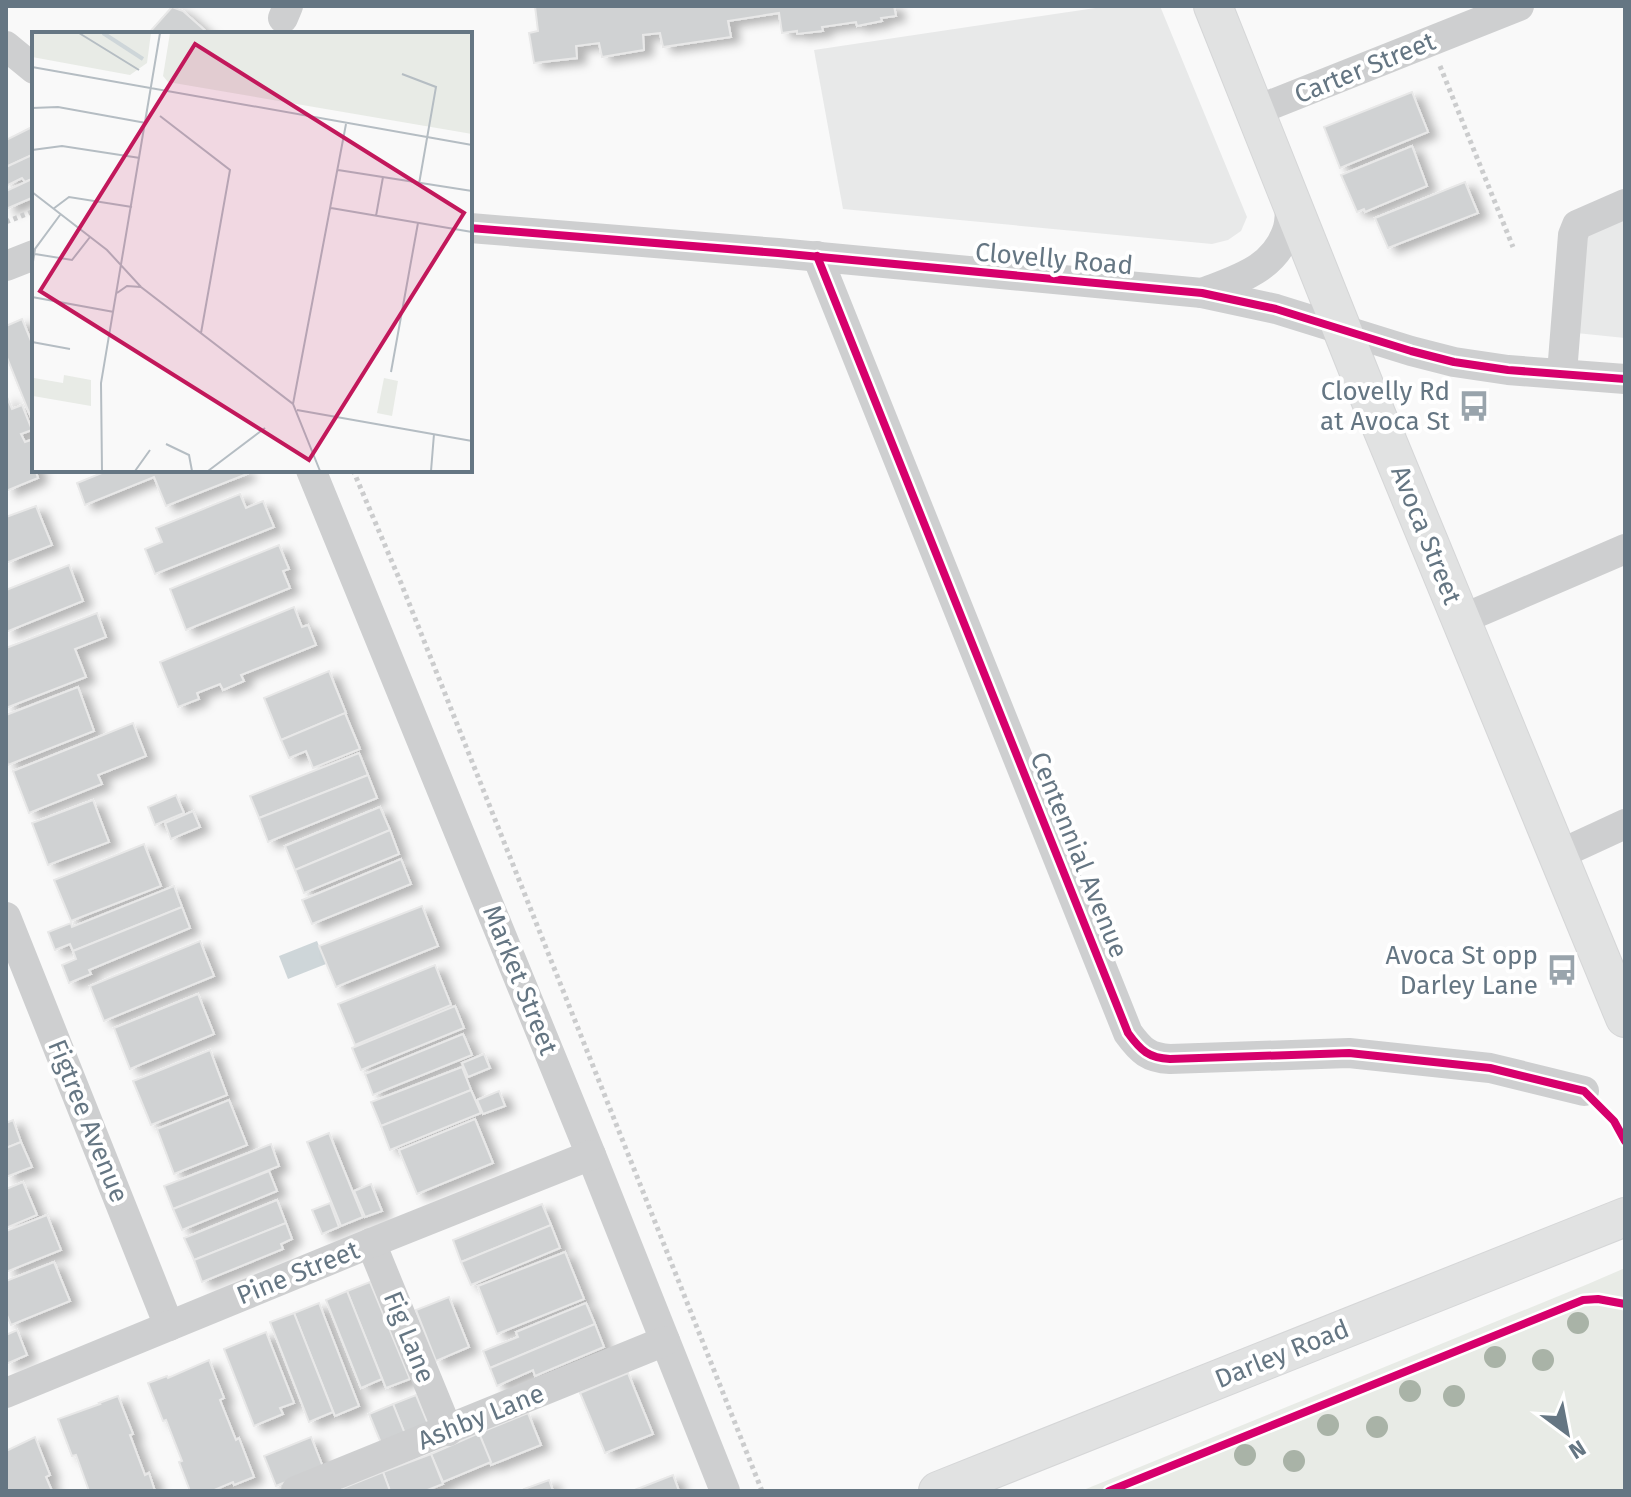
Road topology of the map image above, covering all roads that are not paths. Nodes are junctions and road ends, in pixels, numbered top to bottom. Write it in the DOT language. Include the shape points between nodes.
graph roads {
  1 [pos="1213,6"];
  2 [pos="1519,6"];
  3 [pos="6,46"];
  4 [pos="32,67"];
  5 [pos="1255,111"];
  6 [pos="1290,203"];
  7 [pos="1625,204"];
  8 [pos="472,228"];
  9 [pos="32,256"];
  10 [pos="817,256"];
  11 [pos="6,266"];
  12 [pos="1202,293"];
  13 [pos="1342,329"];
  14 [pos="1562,373"];
  15 [pos="1625,379"];
  16 [pos="312,472"];
  17 [pos="1625,549"];
  18 [pos="1460,620"];
  19 [pos="1625,824"];
  20 [pos="1558,855"];
  21 [pos="6,917"];
  22 [pos="1625,1018"];
  23 [pos="1584,1091"];
  24 [pos="591,1155"];
  25 [pos="1625,1217"];
  26 [pos="371,1243"];
  27 [pos="169,1326"];
  28 [pos="665,1341"];
  29 [pos="6,1393"];
  30 [pos="448,1431"];
  31 [pos="296,1491"];
  32 [pos="725,1491"];
  33 [pos="938,1491"];
  1 -- 5 [label="main road, Avoca Street"];
  2 -- 5 [label="street, Carter Street"];
  3 -- 4 [label="street"];
  5 -- 6 [label="main road, Avoca Street"];
  6 -- 12 [label="street" via="1288,227 1267,263"];
  6 -- 13 [label="main road, Avoca Street"];
  7 -- 14 [label="street" via="1577,225 1573,235"];
  8 -- 10 [label="street, Clovelly Road"];
  9 -- 11 [label="street"];
  10 -- 12 [label="street, Clovelly Road"];
  10 -- 23 [label="street, Centennial Avenue" via="1135,1042 1156,1058 1349,1053 1490,1068"];
  12 -- 13 [label="street, Clovelly Road"];
  13 -- 14 [label="street, Clovelly Road" via="1454,362"];
  13 -- 18 [label="main road, Avoca Street"];
  14 -- 15 [label="street, Clovelly Road"];
  16 -- 24 [label="street, Market Street"];
  17 -- 18 [label="street"];
  18 -- 20 [label="main road, Avoca Street"];
  19 -- 20 [label="street"];
  20 -- 22 [label="main road, Avoca Street"];
  21 -- 27 [label="street, Figtree Avenue"];
  24 -- 26 [label="street, Pine Street"];
  24 -- 28 [label="street, Market Street"];
  25 -- 33 [label="main road, Darley Road"];
  26 -- 27 [label="street, Pine Street"];
  26 -- 30 [label="street, Fig Lane"];
  27 -- 29 [label="street, Pine Street"];
  28 -- 30 [label="street, Ashby Lane"];
  28 -- 32 [label="street, Market Street"];
  30 -- 31 [label="street, Ashby Lane"];
}
